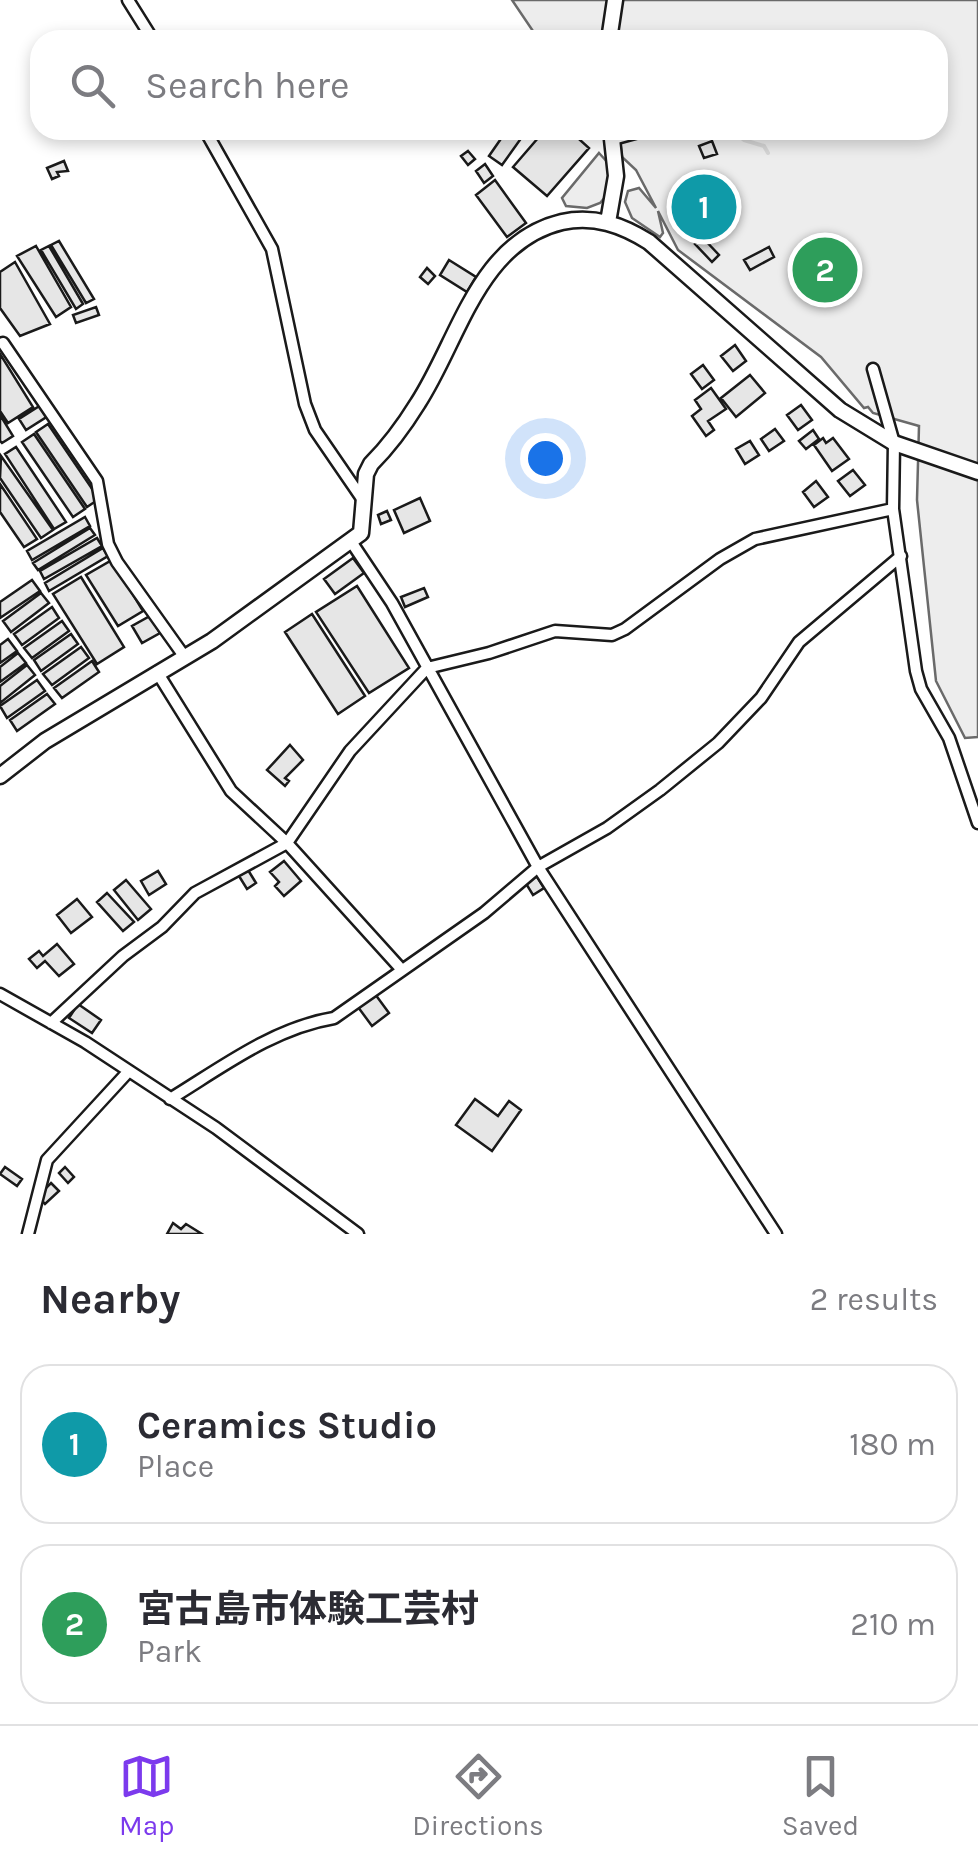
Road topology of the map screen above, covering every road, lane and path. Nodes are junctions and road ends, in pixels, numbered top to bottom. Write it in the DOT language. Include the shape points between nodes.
graph roads {
  1 [pos="128,0"];
  2 [pos="615,0"];
  3 [pos="147,30"];
  4 [pos="610,30"];
  5 [pos="211,140"];
  6 [pos="612,140"];
  7 [pos="608,222"];
  8 [pos="2,344"];
  9 [pos="873,369"];
  10 [pos="894,443"];
  11 [pos="978,472"];
  12 [pos="363,500"];
  13 [pos="892,510"];
  14 [pos="350,540"];
  15 [pos="901,556"];
  16 [pos="184,656"];
  17 [pos="427,668"];
  18 [pos="157,672"];
  19 [pos="0,776"];
  20 [pos="978,823"];
  21 [pos="287,843"];
  22 [pos="538,868"];
  23 [pos="402,970"];
  24 [pos="0,994"];
  25 [pos="51,1023"];
  26 [pos="128,1072"];
  27 [pos="170,1099"];
  28 [pos="28,1234"];
  29 [pos="358,1234"];
  30 [pos="776,1234"];
  1 -- 3 [label="street"];
  2 -- 4 [label="street"];
  5 -- 12 [label="street" via="272,248 314,430"];
  6 -- 7 [label="street" via="616,176"];
  7 -- 10 [label="street" via="649,242 823,396"];
  7 -- 12 [label="street" via="544,226 517,243 484,279 419,402 371,464"];
  8 -- 16 [label="street" via="97,481 108,544"];
  9 -- 10 [label="street"];
  10 -- 11 [label="street"];
  10 -- 13 [label="street"];
  12 -- 14 [label="street" via="361,532"];
  13 -- 15 [label="street"];
  13 -- 17 [label="street" via="755,539 612,635 555,631"];
  14 -- 16 [label="street"];
  14 -- 17 [label="street"];
  15 -- 20 [label="street" via="921,690 949,738"];
  15 -- 22 [label="street" via="798,642 761,698 718,743 607,828"];
  16 -- 18 [label="street"];
  17 -- 21 [label="street" via="350,751"];
  17 -- 22 [label="street"];
  18 -- 19 [label="street"];
  18 -- 21 [label="street" via="231,791"];
  21 -- 23 [label="street"];
  21 -- 25 [label="street" via="195,893"];
  22 -- 23 [label="street"];
  22 -- 30 [label="street"];
  23 -- 27 [label="street" via="334,1018 260,1044"];
  24 -- 25 [label="street"];
  25 -- 26 [label="street"];
  26 -- 27 [label="street"];
  26 -- 28 [label="street" via="46,1160"];
  27 -- 29 [label="street"];
}
